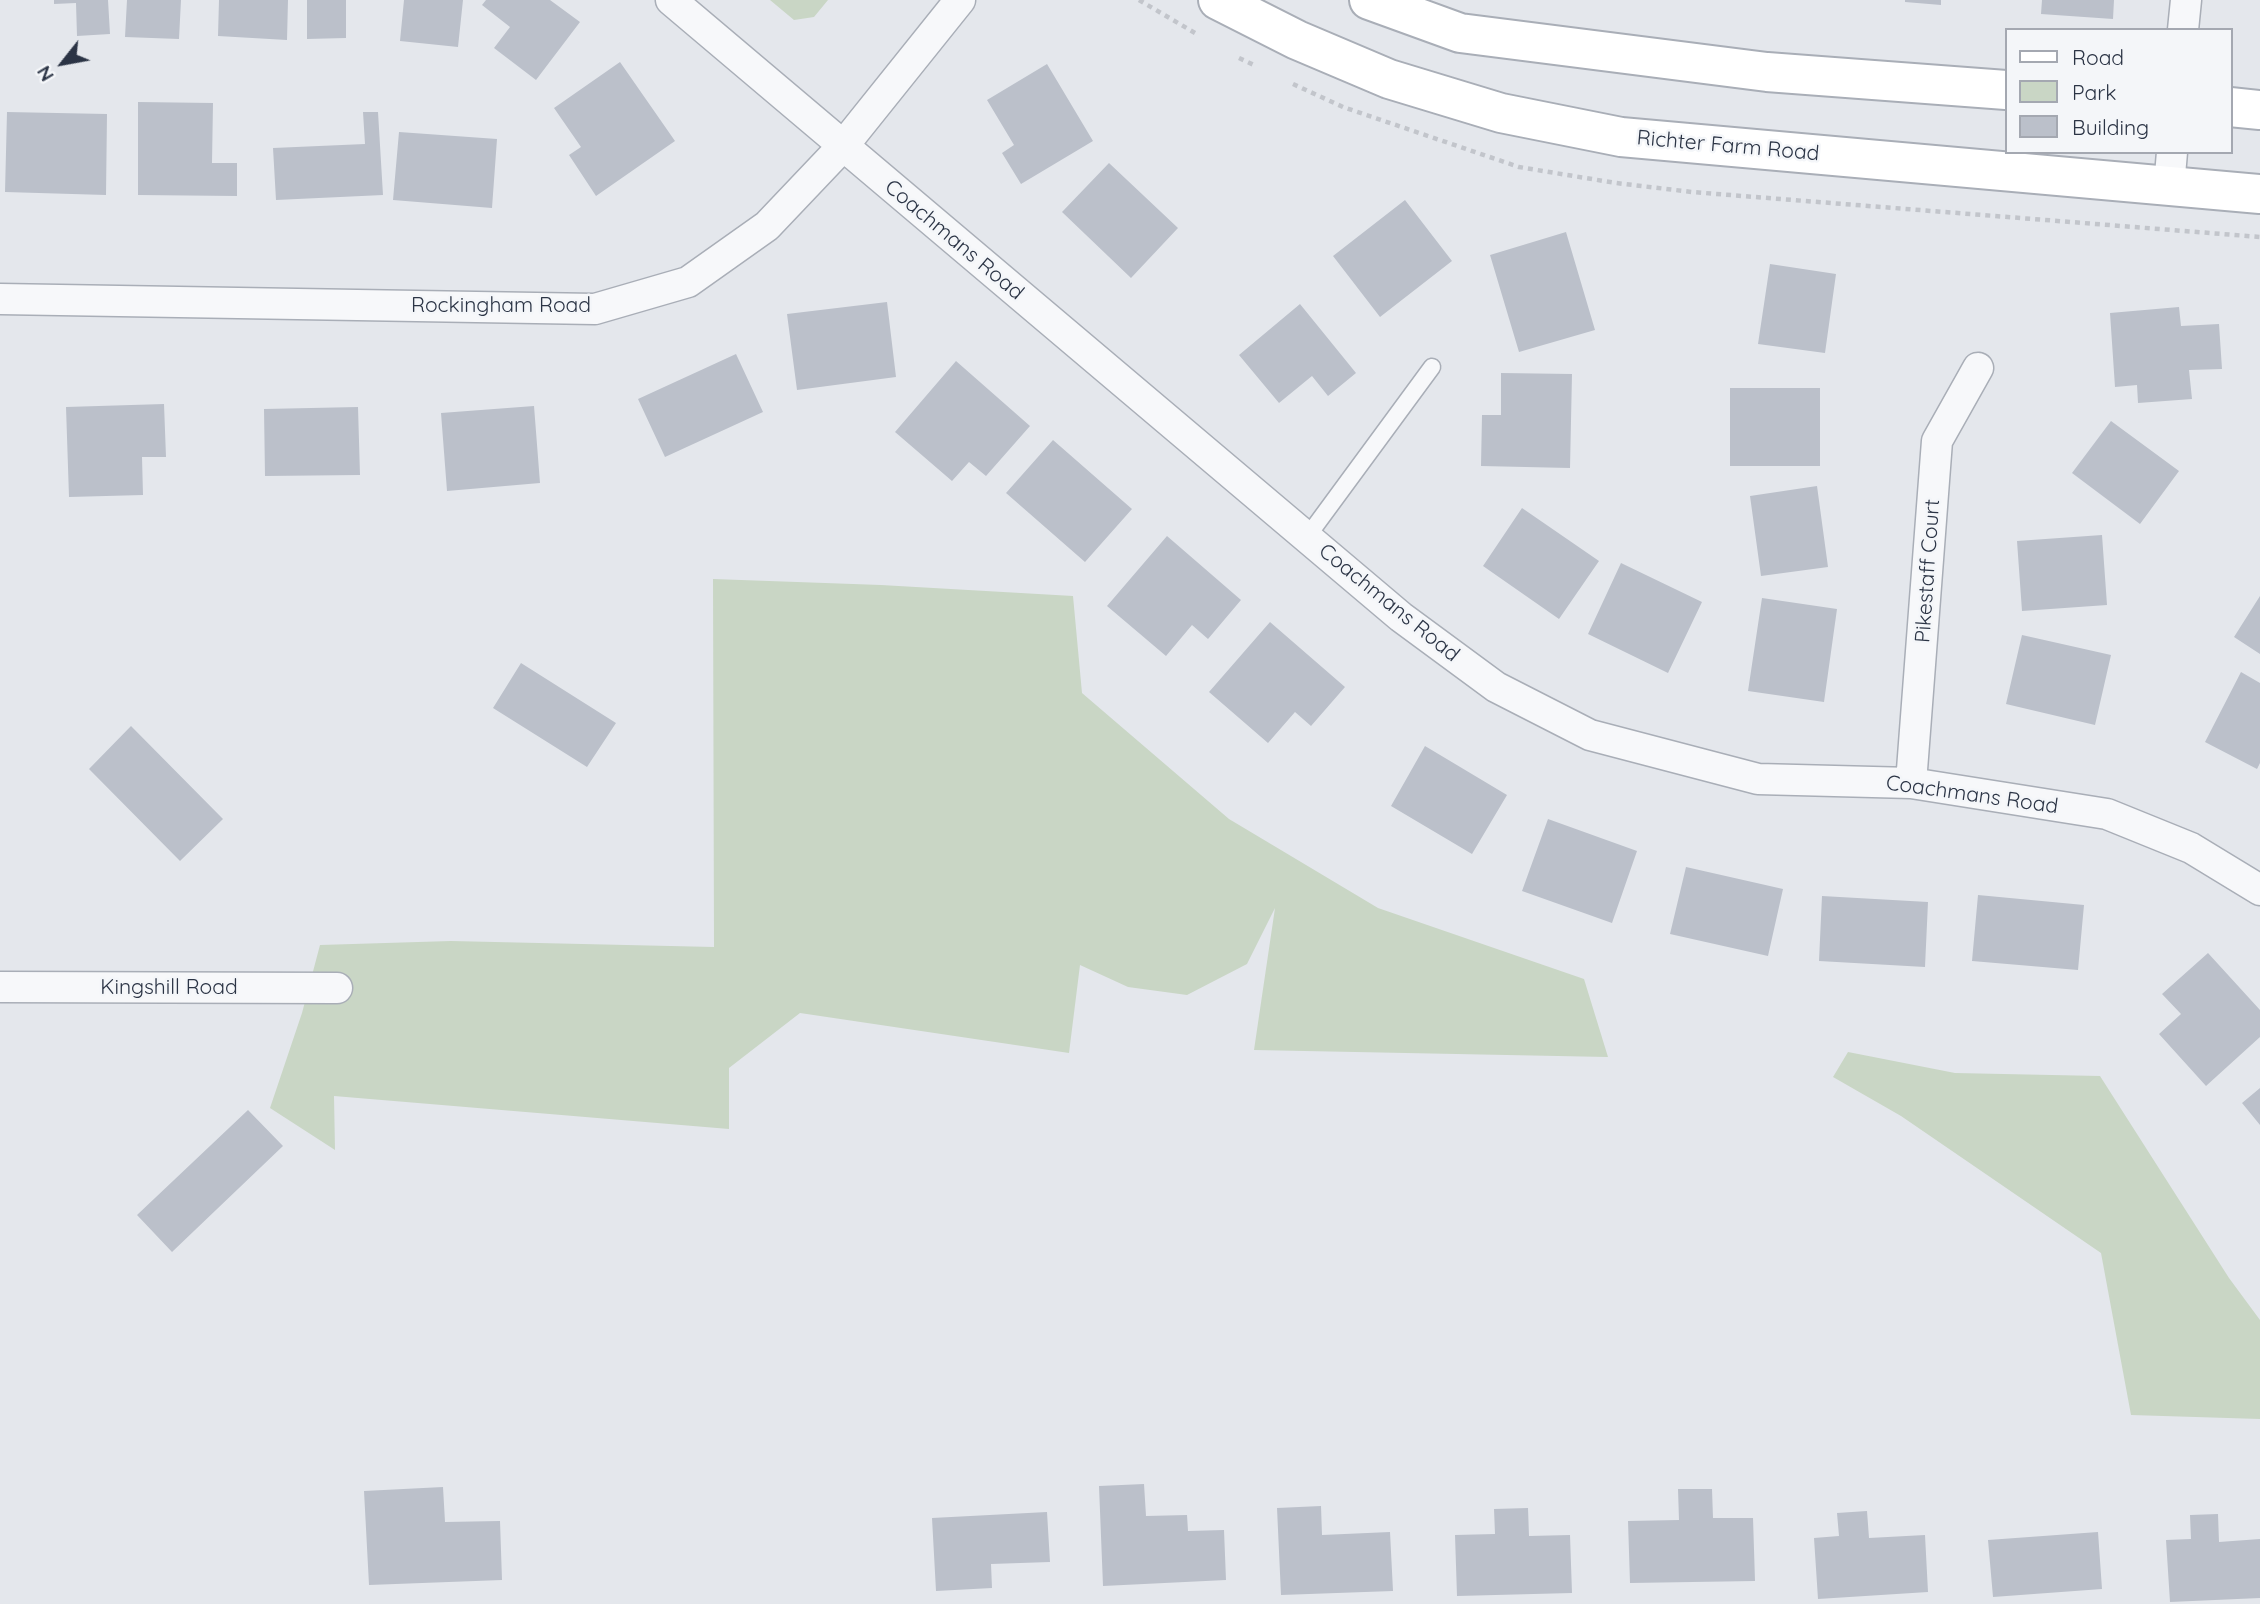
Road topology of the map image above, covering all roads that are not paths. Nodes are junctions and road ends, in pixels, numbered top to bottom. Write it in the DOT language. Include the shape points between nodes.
graph roads {
  1 [pos="671,0"];
  2 [pos="960,0"];
  3 [pos="1219,0"];
  4 [pos="1369,0"];
  5 [pos="2186,0"];
  6 [pos="2183,28"];
  7 [pos="2004,90"];
  8 [pos="2232,107"];
  9 [pos="2260,110"];
  10 [pos="842,146"];
  11 [pos="2171,169"];
  12 [pos="2260,194"];
  13 [pos="0,299"];
  14 [pos="1432,367"];
  15 [pos="1978,368"];
  16 [pos="1307,537"];
  17 [pos="1911,783"];
  18 [pos="2260,890"];
  19 [pos="0,988"];
  20 [pos="337,988"];
  1 -- 10 [label="street, Coachmans Road"];
  2 -- 10 [label="street, Rockingham Road"];
  3 -- 11 [label="main road, Richter Farm Road" via="1389,79 1501,113 1594,131 1634,138"];
  4 -- 7 [label="main road" via="1460,33 1767,72"];
  5 -- 6 [label="street"];
  8 -- 9 [label="main road"];
  10 -- 13 [label="street, Rockingham Road" via="767,226 688,282 595,309"];
  10 -- 16 [label="street, Coachmans Road"];
  11 -- 12 [label="main road, Richter Farm Road"];
  14 -- 16 [label="lane"];
  15 -- 17 [label="street, Pikestaff Court" via="1937,441"];
  16 -- 17 [label="street, Coachmans Road" via="1401,617 1496,687 1590,735 1758,779"];
  17 -- 18 [label="street, Coachmans Road" via="2107,814 2191,848"];
  19 -- 20 [label="street, Kingshill Road"];
}
